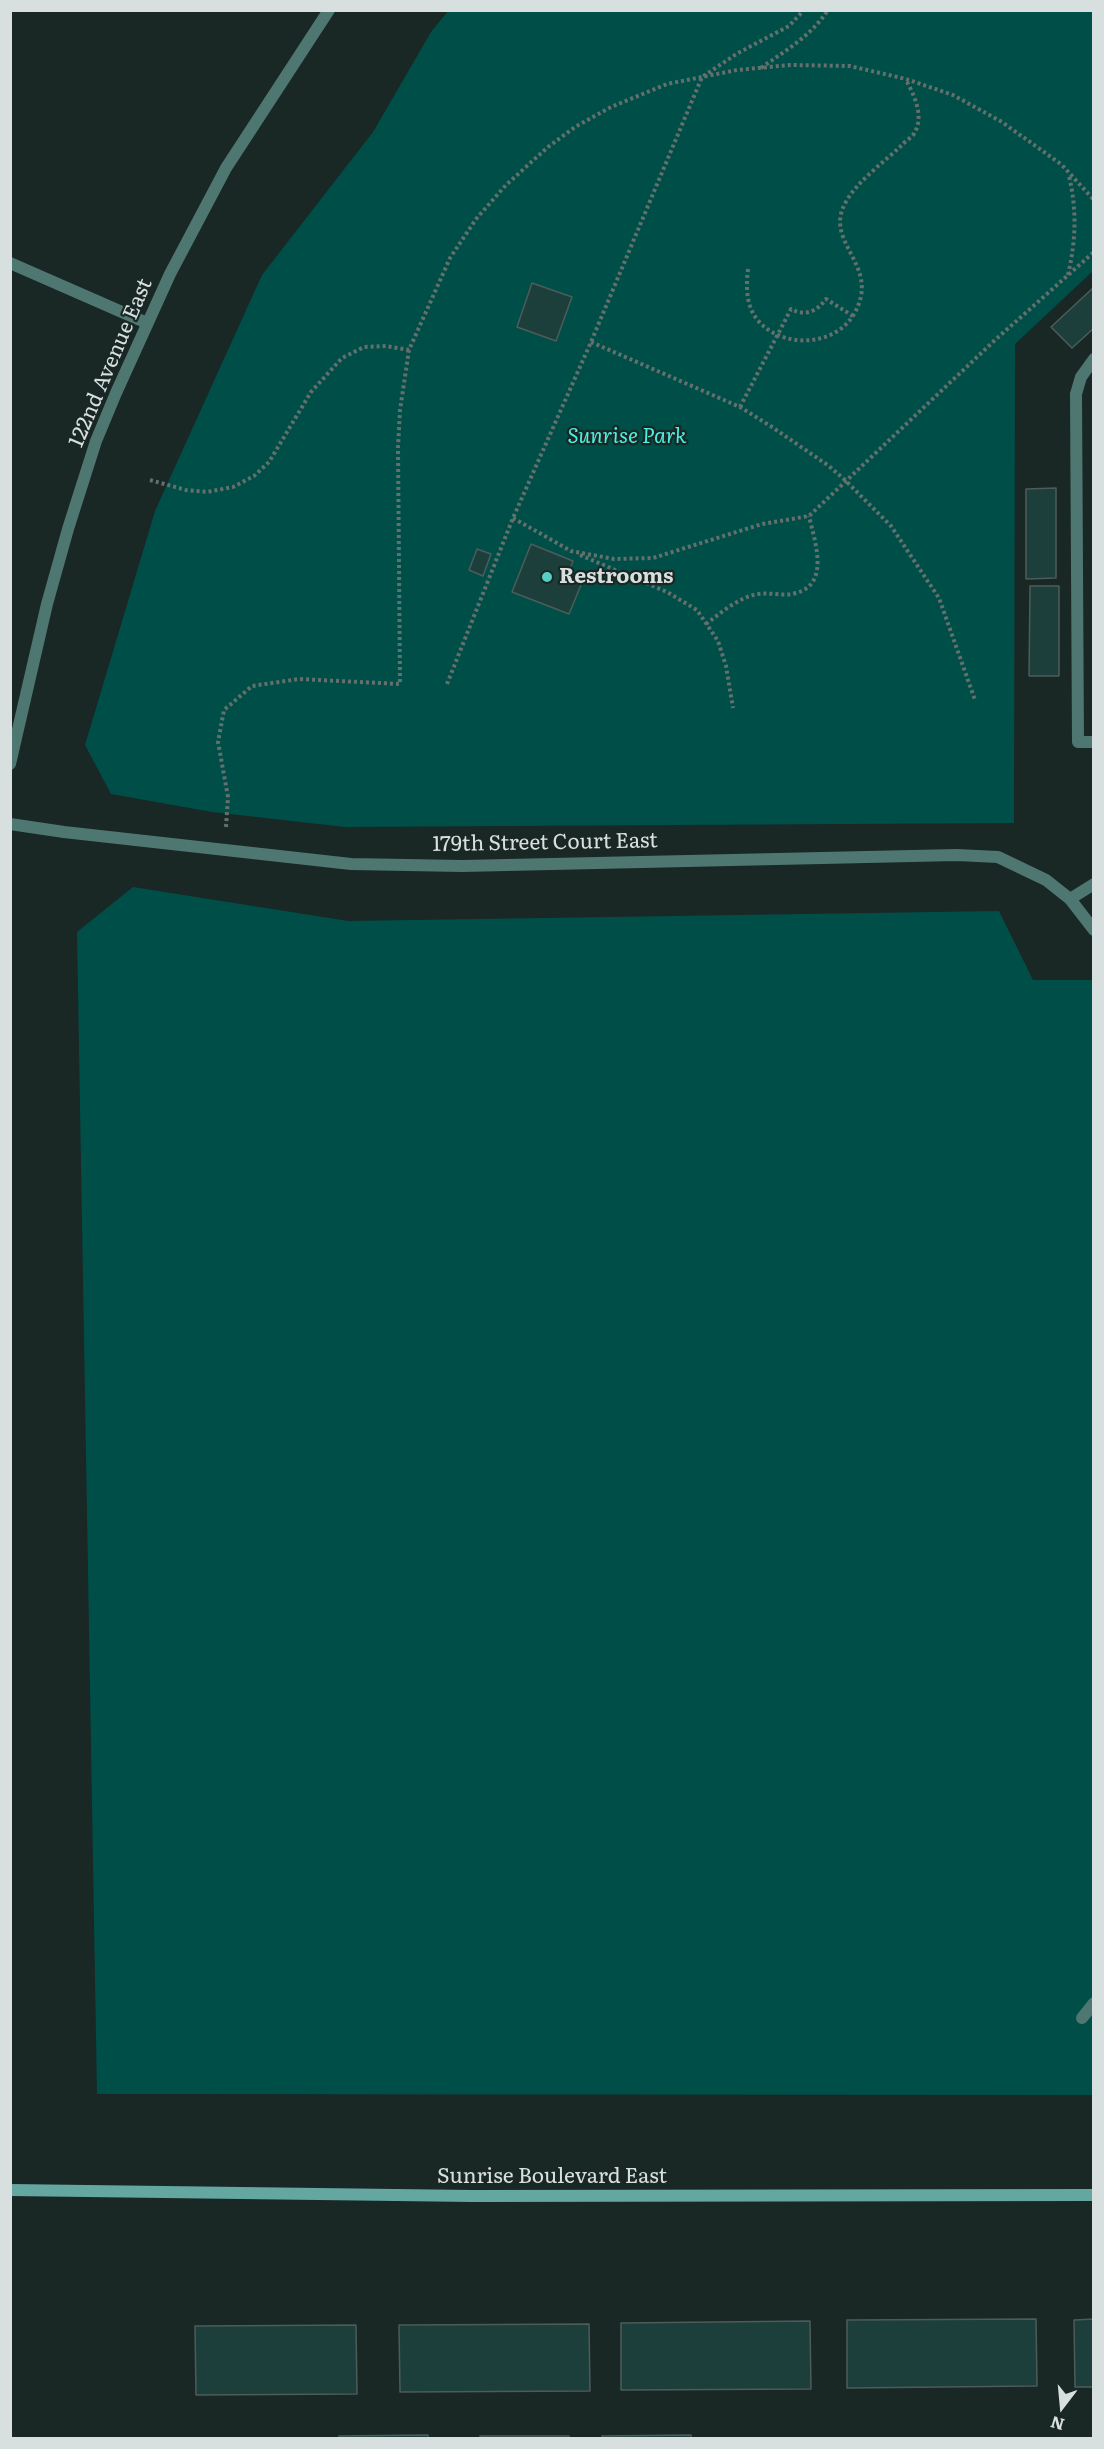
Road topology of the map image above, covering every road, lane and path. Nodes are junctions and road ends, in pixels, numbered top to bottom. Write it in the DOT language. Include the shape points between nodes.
graph roads {
  1 [pos="329,10"];
  2 [pos="804,10"];
  3 [pos="828,10"];
  4 [pos="760,68"];
  5 [pos="702,77"];
  6 [pos="906,79"];
  7 [pos="1068,173"];
  8 [pos="1094,200"];
  9 [pos="1094,252"];
  10 [pos="10,263"];
  11 [pos="748,269"];
  12 [pos="1068,275"];
  13 [pos="853,316"];
  14 [pos="147,323"];
  15 [pos="777,334"];
  16 [pos="591,342"];
  17 [pos="409,350"];
  18 [pos="1094,359"];
  19 [pos="740,407"];
  20 [pos="150,480"];
  21 [pos="846,481"];
  22 [pos="809,516"];
  23 [pos="513,518"];
  24 [pos="571,551"];
  25 [pos="706,624"];
  26 [pos="447,684"];
  27 [pos="975,700"];
  28 [pos="734,708"];
  29 [pos="1094,742"];
  30 [pos="10,764"];
  31 [pos="10,824"];
  32 [pos="226,828"];
  33 [pos="1094,884"];
  34 [pos="1070,899"];
  35 [pos="1094,930"];
  36 [pos="1094,2003"];
  37 [pos="1082,2018"];
  38 [pos="10,2190"];
  39 [pos="1094,2195"];
  1 -- 14 [label="street, 122nd Avenue East" via="226,168"];
  2 -- 5 [label="path" via="789,26"];
  3 -- 4 [label="path" via="803,39"];
  4 -- 5 [label="path"];
  4 -- 6 [label="path" via="850,66"];
  5 -- 16 [label="path"];
  5 -- 17 [label="path" via="666,84 575,126 506,185 450,258"];
  6 -- 7 [label="path" via="953,95 1002,122"];
  6 -- 13 [label="path" via="918,110 915,132 847,199 840,215 838,227 862,279 862,297"];
  7 -- 8 [label="path"];
  7 -- 12 [label="path" via="1076,234"];
  9 -- 12 [label="path"];
  10 -- 14 [label="street"];
  11 -- 15 [label="path" via="748,300 756,317"];
  12 -- 21 [label="path"];
  13 -- 15 [label="path" via="824,339 786,339"];
  13 -- 15 [label="path" via="826,299 814,311 791,309"];
  14 -- 30 [label="street, 122nd Avenue East" via="96,441 68,529"];
  15 -- 19 [label="path"];
  16 -- 19 [label="path"];
  16 -- 23 [label="path"];
  17 -- 20 [label="path" via="364,347 342,358 311,392 269,462 254,476 232,487 207,492"];
  17 -- 32 [label="path" via="398,447 400,684 299,679 252,686 224,710 218,742 228,797"];
  18 -- 29 [label="street" via="1081,377 1076,394 1077,742"];
  19 -- 21 [label="path"];
  21 -- 22 [label="path"];
  21 -- 27 [label="path" via="891,526 939,598"];
  22 -- 24 [label="path" via="762,524 653,558 614,559"];
  22 -- 25 [label="path" via="818,563 807,588 797,593 758,594 734,604"];
  23 -- 24 [label="path"];
  23 -- 26 [label="path"];
  24 -- 25 [label="path" via="667,592 697,610"];
  25 -- 28 [label="path" via="718,641"];
  31 -- 34 [label="street, 179th Street Court East" via="351,864 462,866 998,857 1046,880"];
  33 -- 34 [label="street"];
  34 -- 35 [label="street, 179th Street Court East"];
  36 -- 37 [label="street"];
  38 -- 39 [label="main road, Sunrise Boulevard East" via="495,2196"];
}
